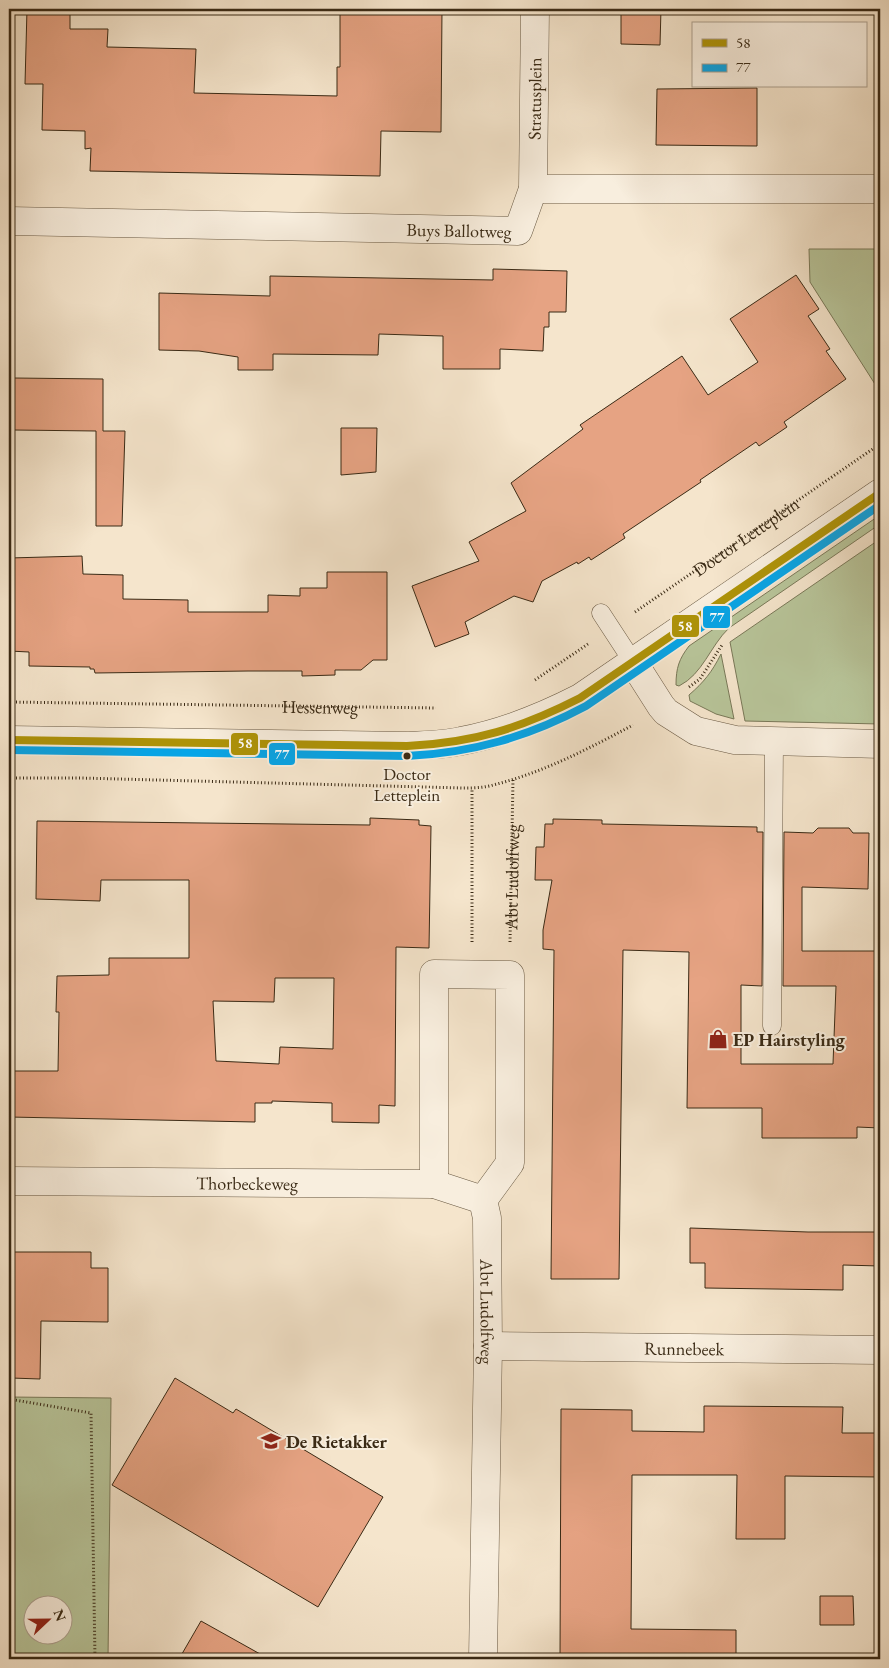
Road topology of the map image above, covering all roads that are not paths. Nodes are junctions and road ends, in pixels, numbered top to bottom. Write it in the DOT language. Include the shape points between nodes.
graph roads {
  1 [pos="536,9"];
  2 [pos="880,188"];
  3 [pos="533,189"];
  4 [pos="9,221"];
  5 [pos="880,493"];
  6 [pos="601,613"];
  7 [pos="633,662"];
  8 [pos="9,740"];
  9 [pos="774,742"];
  10 [pos="880,744"];
  11 [pos="772,1026"];
  12 [pos="9,1181"];
  13 [pos="434,1184"];
  14 [pos="483,1200"];
  15 [pos="488,1346"];
  16 [pos="880,1350"];
  17 [pos="483,1659"];
  1 -- 3 [label="street, Stratusplein"];
  2 -- 3 [label="street"];
  3 -- 4 [label="street, Buys Ballotweg" via="518,231"];
  5 -- 7 [label="street"];
  6 -- 7 [label="lane"];
  7 -- 8 [label="street" via="580,698 545,716 502,732 459,742 398,746"];
  7 -- 9 [label="street" via="660,706 696,731 735,740"];
  9 -- 10 [label="street"];
  9 -- 11 [label="lane"];
  12 -- 13 [label="street, Thorbeckeweg"];
  13 -- 14 [label="street, Thorbeckeweg"];
  13 -- 14 [label="street" via="434,974 510,976 510,1164"];
  14 -- 15 [label="street, Abt Ludolfweg" via="487,1218"];
  15 -- 16 [label="street, Runnebeek"];
  15 -- 17 [label="street, Abt Ludolfweg"];
}
